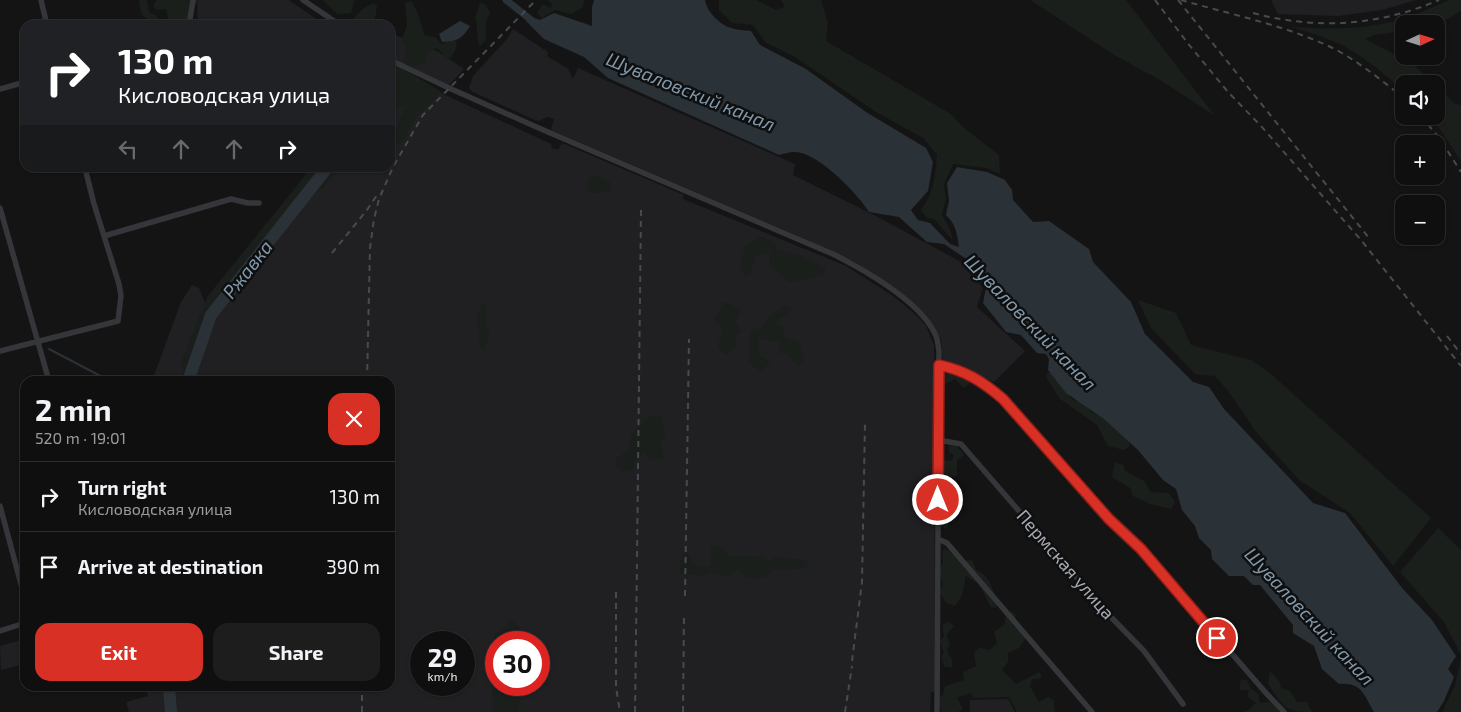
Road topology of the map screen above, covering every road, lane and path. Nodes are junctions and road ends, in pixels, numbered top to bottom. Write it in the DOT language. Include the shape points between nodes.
graph roads {
  1 [pos="41,0"];
  2 [pos="193,0"];
  3 [pos="303,0"];
  4 [pos="46,20"];
  5 [pos="190,20"];
  6 [pos="333,20"];
  7 [pos="395,64"];
  8 [pos="20,83"];
  9 [pos="0,89"];
  10 [pos="86,172"];
  11 [pos="259,203"];
  12 [pos="0,208"];
  13 [pos="104,236"];
  14 [pos="37,341"];
  15 [pos="0,351"];
  16 [pos="939,365"];
  17 [pos="48,376"];
  18 [pos="938,440"];
  19 [pos="0,506"];
  20 [pos="938,539"];
  21 [pos="20,581"];
  22 [pos="20,625"];
  23 [pos="0,631"];
  24 [pos="1183,704"];
  25 [pos="937,712"];
  26 [pos="1092,712"];
  27 [pos="1284,712"];
  1 -- 4 [label="street"];
  2 -- 5 [label="street"];
  3 -- 6 [label="street"];
  7 -- 16 [label="street" via="835,254 867,272 925,318 937,337"];
  8 -- 9 [label="street"];
  10 -- 13 [label="street"];
  11 -- 13 [label="street" via="231,199"];
  12 -- 14 [label="street"];
  13 -- 14 [label="street" via="121,296 118,321"];
  14 -- 15 [label="street"];
  14 -- 17 [label="street"];
  16 -- 18 [label="street"];
  16 -- 27 [label="street" via="982,381 1003,399"];
  18 -- 20 [label="street"];
  18 -- 24 [label="street, Пермская улица" via="962,444 1109,615 1144,651"];
  19 -- 21 [label="street"];
  20 -- 25 [label="street"];
  20 -- 26 [label="street" via="947,543"];
  22 -- 23 [label="street"];
}
